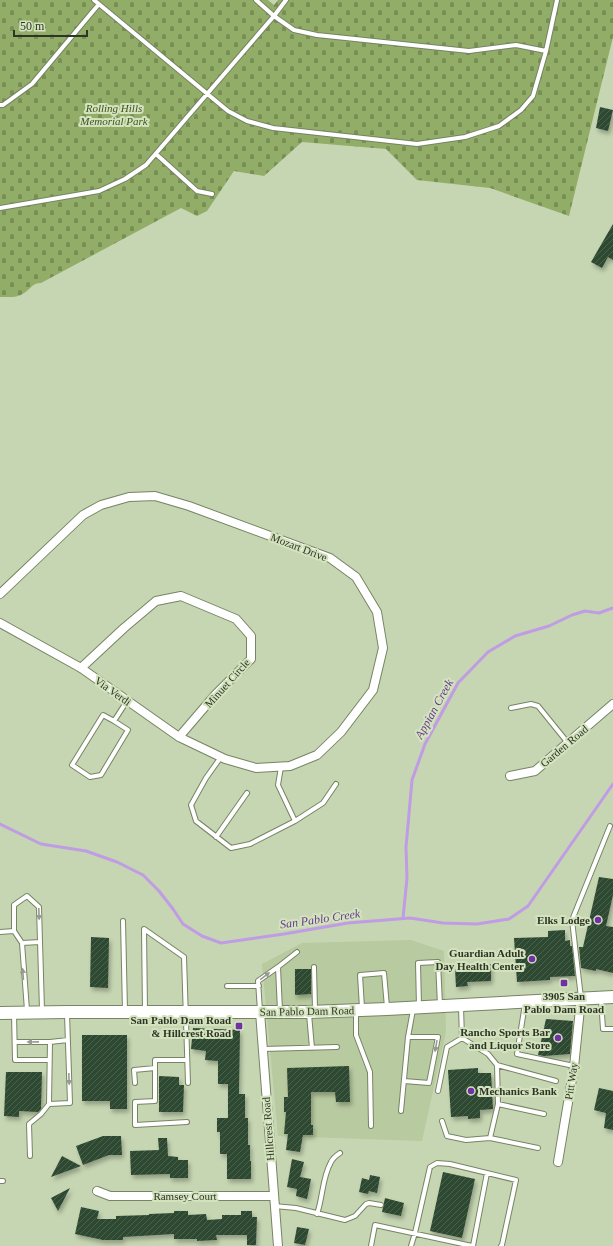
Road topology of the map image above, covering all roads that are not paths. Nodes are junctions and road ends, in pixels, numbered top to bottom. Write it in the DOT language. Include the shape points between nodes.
graph roads {
  1 [pos="94,0"];
  2 [pos="256,0"];
  3 [pos="286,0"];
  4 [pos="557,0"];
  5 [pos="99,4"];
  6 [pos="274,16"];
  7 [pos="546,51"];
  8 [pos="207,94"];
  9 [pos="0,105"];
  10 [pos="156,154"];
  11 [pos="212,194"];
  12 [pos="0,208"];
  13 [pos="0,594"];
  14 [pos="0,622"];
  15 [pos="81,668"];
  16 [pos="127,701"];
  17 [pos="613,704"];
  18 [pos="511,708"];
  19 [pos="114,721"];
  20 [pos="179,737"];
  21 [pos="568,744"];
  22 [pos="223,758"];
  23 [pos="281,766"];
  24 [pos="510,776"];
  25 [pos="336,784"];
  26 [pos="248,793"];
  27 [pos="295,821"];
  28 [pos="610,826"];
  29 [pos="216,837"];
  30 [pos="123,921"];
  31 [pos="14,931"];
  32 [pos="0,932"];
  33 [pos="40,942"];
  34 [pos="22,943"];
  35 [pos="297,952"];
  36 [pos="278,967"];
  37 [pos="314,967"];
  38 [pos="227,986"];
  39 [pos="258,986"];
  40 [pos="600,997"];
  41 [pos="613,997"];
  42 [pos="581,999"];
  43 [pos="526,1002"];
  44 [pos="461,1005"];
  45 [pos="440,1006"];
  46 [pos="416,1007"];
  47 [pos="387,1009"];
  48 [pos="359,1010"];
  49 [pos="125,1011"];
  50 [pos="145,1011"];
  51 [pos="185,1011"];
  52 [pos="42,1012"];
  53 [pos="67,1012"];
  54 [pos="260,1012"];
  55 [pos="280,1012"];
  56 [pos="312,1012"];
  57 [pos="0,1013"];
  58 [pos="14,1013"];
  59 [pos="27,1013"];
  60 [pos="613,1029"];
  61 [pos="408,1037"];
  62 [pos="462,1038"];
  63 [pos="68,1040"];
  64 [pos="15,1042"];
  65 [pos="50,1042"];
  66 [pos="337,1047"];
  67 [pos="312,1048"];
  68 [pos="263,1049"];
  69 [pos="49,1060"];
  70 [pos="187,1060"];
  71 [pos="497,1065"];
  72 [pos="574,1067"];
  73 [pos="155,1068"];
  74 [pos="404,1081"];
  75 [pos="556,1081"];
  76 [pos="134,1083"];
  77 [pos="188,1083"];
  78 [pos="438,1091"];
  79 [pos="49,1104"];
  80 [pos="498,1104"];
  81 [pos="401,1111"];
  82 [pos="544,1114"];
  83 [pos="442,1121"];
  84 [pos="187,1122"];
  85 [pos="371,1126"];
  86 [pos="490,1138"];
  87 [pos="538,1148"];
  88 [pos="340,1153"];
  89 [pos="30,1156"];
  90 [pos="558,1162"];
  91 [pos="487,1173"];
  92 [pos="97,1191"];
  93 [pos="273,1196"];
  94 [pos="381,1205"];
  95 [pos="274,1206"];
  96 [pos="317,1214"];
  97 [pos="415,1233"];
  98 [pos="278,1246"];
  99 [pos="371,1246"];
  100 [pos="411,1246"];
  101 [pos="473,1246"];
  102 [pos="501,1246"];
  1 -- 5 [label="lane"];
  2 -- 6 [label="lane"];
  3 -- 6 [label="lane"];
  4 -- 7 [label="lane"];
  5 -- 8 [label="lane"];
  5 -- 9 [label="lane" via="32,84"];
  6 -- 7 [label="lane" via="294,30 317,35 469,51 516,45"];
  6 -- 8 [label="lane"];
  7 -- 8 [label="lane" via="533,96 521,110 499,126 465,137 417,144 273,128 247,121 228,111"];
  8 -- 10 [label="lane"];
  10 -- 11 [label="lane" via="197,191"];
  10 -- 12 [label="lane" via="146,165 125,179 99,191"];
  13 -- 23 [label="street, Mozart Drive" via="83,516 101,505 129,497 155,496 182,504 330,558 356,577 377,612 383,648 373,690 341,732 317,755 290,766"];
  14 -- 15 [label="street, Via Verdi"];
  15 -- 16 [label="street, Via Verdi"];
  15 -- 20 [label="street, Minuet Circle" via="156,602 182,596 236,619 251,636 251,658"];
  16 -- 19 [label="lane"];
  16 -- 20 [label="street, Via Verdi"];
  17 -- 21 [label="street, Garden Road"];
  18 -- 21 [label="lane" via="530,704 538,706"];
  19 -- 19 [label="lane" via="103,715 72,765 90,777 101,775 128,730"];
  20 -- 22 [label="street, Via Verdi"];
  21 -- 24 [label="street, Garden Road" via="535,771"];
  22 -- 23 [label="street, Mozart Drive" via="256,768"];
  22 -- 29 [label="lane" via="206,778 191,805 196,821"];
  23 -- 27 [label="lane" via="278,785"];
  25 -- 27 [label="lane" via="323,803"];
  26 -- 29 [label="lane"];
  27 -- 29 [label="lane" via="250,844 231,848"];
  28 -- 42 [label="lane" via="572,920"];
  30 -- 49 [label="lane"];
  31 -- 32 [label="lane"];
  31 -- 33 [label="lane, one-way" via="14,905 27,896 39,907"];
  31 -- 34 [label="lane"];
  33 -- 34 [label="lane"];
  33 -- 52 [label="lane"];
  59 -- 34 [label="lane, one-way"];
  35 -- 36 [label="lane"];
  39 -- 36 [label="lane, one-way" via="258,981"];
  36 -- 55 [label="lane"];
  37 -- 56 [label="lane"];
  38 -- 39 [label="lane"];
  39 -- 54 [label="lane"];
  40 -- 41 [label="main road, San Pablo Dam Road"];
  40 -- 42 [label="main road, San Pablo Dam Road"];
  40 -- 60 [label="lane" via="603,1029"];
  42 -- 43 [label="main road, San Pablo Dam Road"];
  42 -- 72 [label="street, Pitt Way"];
  43 -- 44 [label="main road, San Pablo Dam Road"];
  43 -- 72 [label="lane" via="517,1054"];
  44 -- 45 [label="main road, San Pablo Dam Road"];
  44 -- 62 [label="lane"];
  45 -- 46 [label="main road, San Pablo Dam Road"];
  45 -- 46 [label="lane" via="438,962 418,963"];
  46 -- 47 [label="main road, San Pablo Dam Road"];
  46 -- 61 [label="lane"];
  47 -- 48 [label="main road, San Pablo Dam Road"];
  47 -- 48 [label="lane" via="384,973 360,975"];
  48 -- 56 [label="main road, San Pablo Dam Road"];
  48 -- 85 [label="lane" via="356,1035 370,1072"];
  49 -- 50 [label="main road, San Pablo Dam Road"];
  49 -- 53 [label="main road, San Pablo Dam Road"];
  50 -- 51 [label="main road, San Pablo Dam Road"];
  50 -- 51 [label="lane" via="144,929 184,957"];
  51 -- 54 [label="main road, San Pablo Dam Road"];
  51 -- 70 [label="lane"];
  52 -- 53 [label="main road, San Pablo Dam Road"];
  52 -- 59 [label="main road, San Pablo Dam Road"];
  53 -- 63 [label="lane"];
  54 -- 55 [label="main road, San Pablo Dam Road"];
  54 -- 68 [label="street, Hillcrest Road"];
  55 -- 56 [label="main road, San Pablo Dam Road"];
  56 -- 67 [label="lane"];
  57 -- 58 [label="main road, San Pablo Dam Road"];
  58 -- 59 [label="main road, San Pablo Dam Road"];
  58 -- 64 [label="lane"];
  61 -- 74 [label="lane"];
  61 -- 74 [label="lane, one-way" via="438,1037 430,1083"];
  62 -- 71 [label="lane" via="488,1054"];
  62 -- 78 [label="lane" via="447,1047"];
  63 -- 65 [label="lane"];
  63 -- 79 [label="lane, one-way" via="70,1103"];
  65 -- 64 [label="lane, one-way"];
  64 -- 69 [label="lane" via="15,1060"];
  65 -- 69 [label="lane"];
  66 -- 67 [label="lane"];
  67 -- 68 [label="lane"];
  68 -- 93 [label="street, Hillcrest Road"];
  69 -- 79 [label="lane"];
  70 -- 73 [label="lane" via="155,1060"];
  70 -- 77 [label="lane"];
  71 -- 75 [label="lane"];
  71 -- 80 [label="lane"];
  72 -- 90 [label="street, Pitt Way"];
  73 -- 76 [label="lane" via="134,1070"];
  73 -- 84 [label="lane" via="155,1101 135,1102 135,1125"];
  74 -- 81 [label="lane"];
  79 -- 89 [label="lane" via="29,1124"];
  80 -- 82 [label="lane"];
  80 -- 86 [label="lane"];
  83 -- 86 [label="lane" via="447,1136 466,1140"];
  86 -- 87 [label="lane"];
  88 -- 96 [label="lane" via="331,1160"];
  91 -- 97 [label="lane" via="450,1164 437,1163 430,1167"];
  91 -- 101 [label="lane"];
  91 -- 102 [label="lane" via="516,1180"];
  92 -- 93 [label="street, Ramsey Court" via="110,1196"];
  93 -- 95 [label="street, Hillcrest Road"];
  94 -- 96 [label="lane" via="366,1204 355,1216 345,1220"];
  95 -- 96 [label="lane" via="296,1208"];
  95 -- 98 [label="street, Hillcrest Road"];
  97 -- 99 [label="lane" via="375,1225"];
  97 -- 100 [label="lane"];
  97 -- 101 [label="lane"];
}
